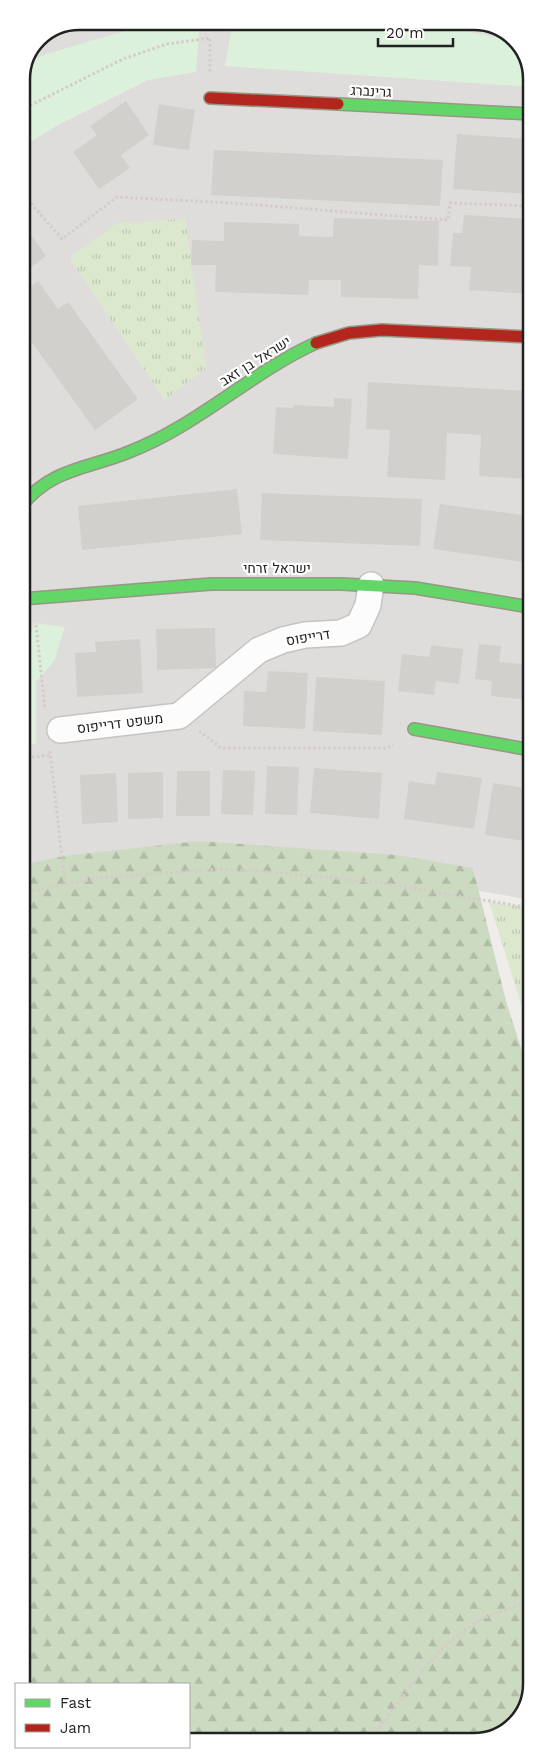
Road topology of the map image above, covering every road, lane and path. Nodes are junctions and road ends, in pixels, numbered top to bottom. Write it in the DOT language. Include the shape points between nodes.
graph roads {
  1 [pos="210,98"];
  2 [pos="30,106"];
  3 [pos="523,114"];
  4 [pos="30,201"];
  5 [pos="523,206"];
  6 [pos="523,337"];
  7 [pos="30,497"];
  8 [pos="371,586"];
  9 [pos="30,598"];
  10 [pos="523,606"];
  11 [pos="179,716"];
  12 [pos="414,729"];
  13 [pos="60,730"];
  14 [pos="523,749"];
  15 [pos="50,755"];
  16 [pos="30,757"];
  17 [pos="30,891"];
  18 [pos="523,907"];
  19 [pos="523,1603"];
  20 [pos="375,1733"];
  1 -- 2 [label="path" via="210,38 166,44 123,59"];
  1 -- 3 [label="street, גרינברג"];
  4 -- 5 [label="path" via="62,239 117,197 448,220 450,203"];
  6 -- 7 [label="street, ישראל בן זאב" via="383,329 348,333 315,343 281,360 166,437 61,476 40,486"];
  8 -- 9 [label="street, ישראל זרחי" via="211,584"];
  8 -- 10 [label="street, ישראל זרחי" via="415,588"];
  8 -- 11 [label="street, דרייפוס" via="368,605 359,625 341,633 283,640 259,650"];
  11 -- 12 [label="path" via="222,748 387,748"];
  11 -- 13 [label="street, משפט דרייפוס"];
  12 -- 14 [label="street"];
  15 -- 16 [label="path"];
  17 -- 18 [label="path" via="98,878 221,869 375,882"];
  19 -- 20 [label="path" via="476,1623 440,1650"];
}
